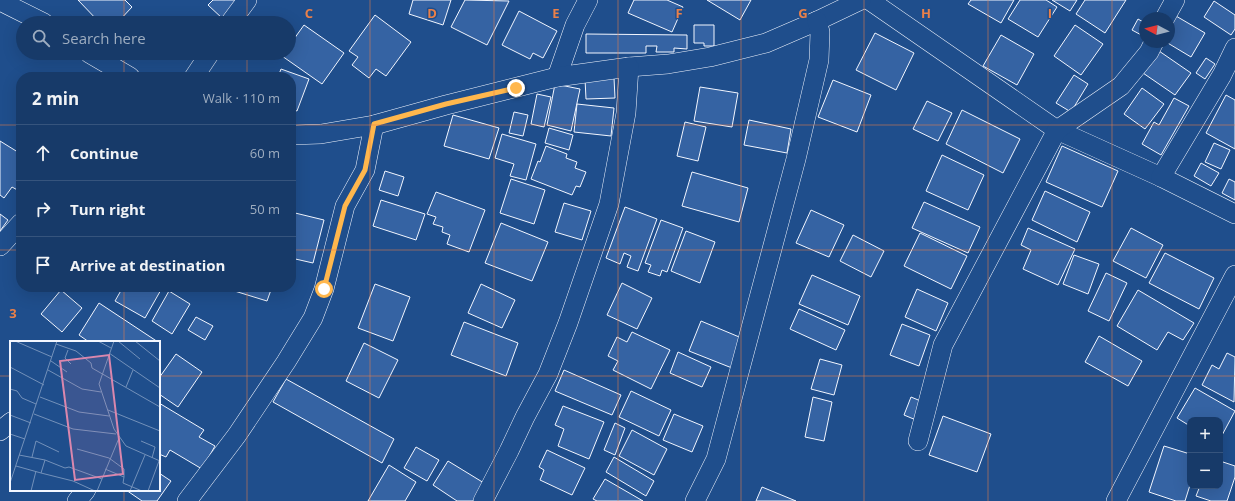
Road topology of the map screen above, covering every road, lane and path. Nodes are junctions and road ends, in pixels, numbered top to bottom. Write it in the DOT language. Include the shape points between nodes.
graph roads {
  1 [pos="247,0"];
  2 [pos="588,0"];
  3 [pos="861,0"];
  4 [pos="869,0"];
  5 [pos="1175,0"];
  6 [pos="0,1"];
  7 [pos="1168,12"];
  8 [pos="30,16"];
  9 [pos="235,16"];
  10 [pos="817,21"];
  11 [pos="1151,48"];
  12 [pos="1235,48"];
  13 [pos="101,60"];
  14 [pos="205,60"];
  15 [pos="629,67"];
  16 [pos="121,72"];
  17 [pos="197,72"];
  18 [pos="557,77"];
  19 [pos="374,124"];
  20 [pos="1057,130"];
  21 [pos="296,135"];
  22 [pos="1161,177"];
  23 [pos="1235,214"];
  24 [pos="16,228"];
  25 [pos="0,246"];
  26 [pos="1235,275"];
  27 [pos="10,423"];
  28 [pos="0,431"];
  29 [pos="918,441"];
  30 [pos="85,491"];
  31 [pos="77,501"];
  32 [pos="186,501"];
  33 [pos="483,501"];
  34 [pos="695,501"];
  35 [pos="1116,501"];
  1 -- 9 [label="street"];
  2 -- 18 [label="street"];
  3 -- 10 [label="street"];
  4 -- 20 [label="street"];
  5 -- 7 [label="street"];
  6 -- 8 [label="street"];
  10 -- 15 [label="street" via="766,43 668,64"];
  10 -- 34 [label="street" via="820,32 819,60 796,159 716,459"];
  11 -- 20 [label="street" via="1121,86"];
  12 -- 22 [label="street" via="1222,75"];
  13 -- 16 [label="street"];
  14 -- 17 [label="street"];
  15 -- 18 [label="street"];
  15 -- 33 [label="street" via="626,113 609,204 548,374"];
  18 -- 19 [label="street"];
  19 -- 21 [label="street" via="321,134"];
  19 -- 32 [label="street" via="365,170 345,206 324,289 313,318 237,435"];
  20 -- 22 [label="street"];
  20 -- 29 [label="street" via="943,345"];
  22 -- 23 [label="street"];
  24 -- 25 [label="street"];
  26 -- 35 [label="street"];
  27 -- 28 [label="street"];
  30 -- 31 [label="street"];
}
